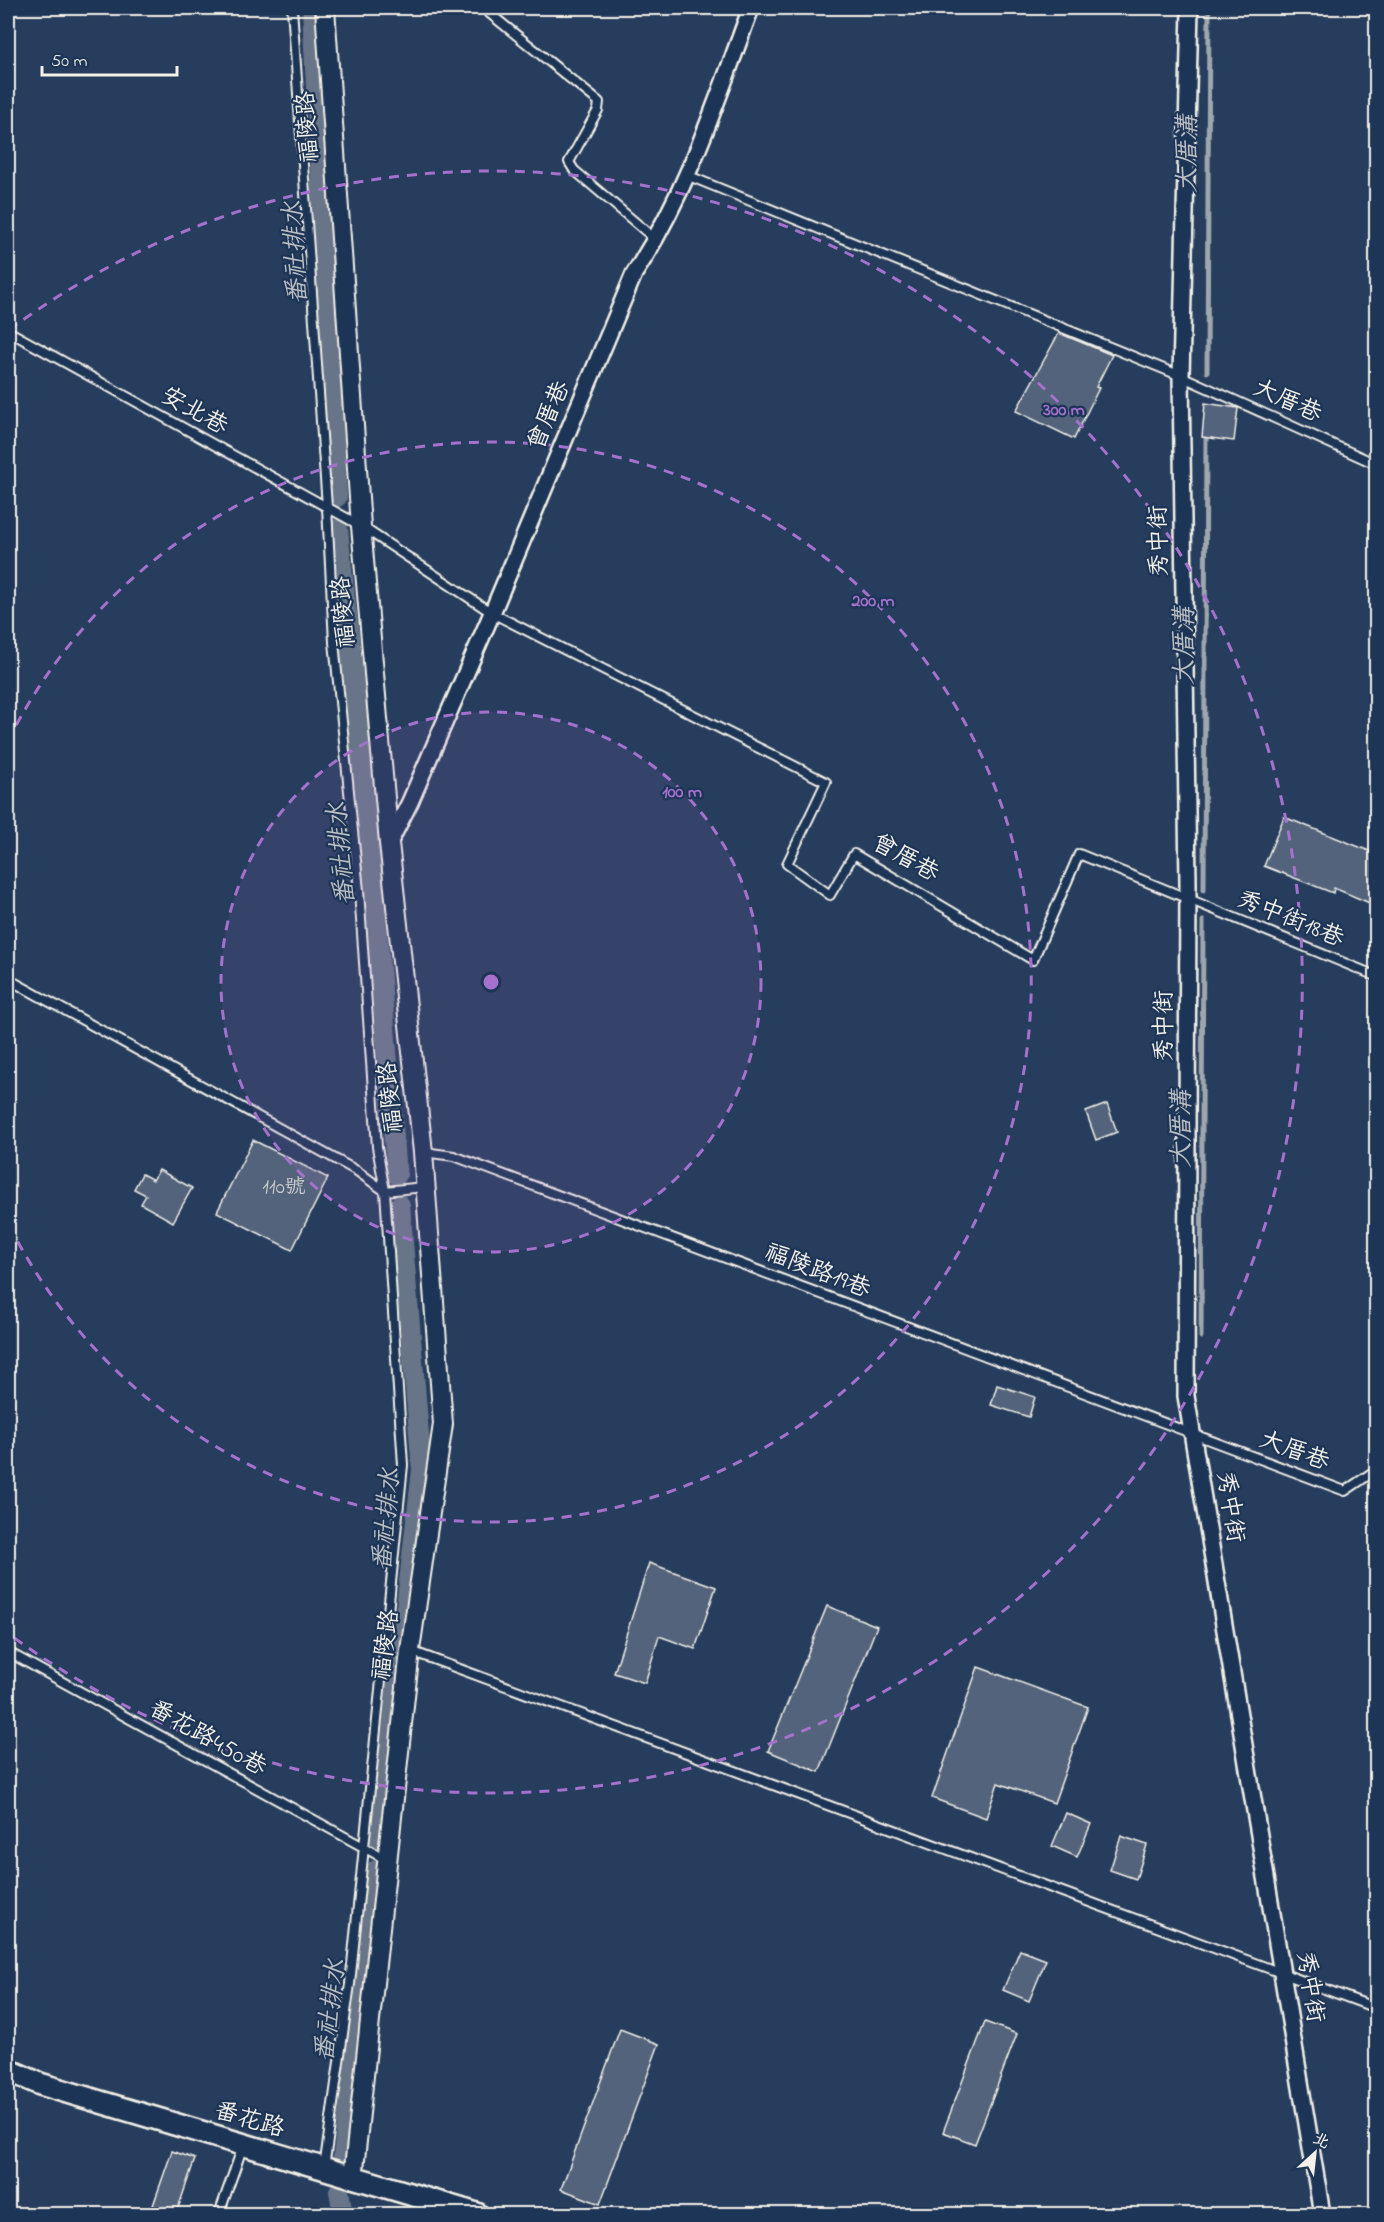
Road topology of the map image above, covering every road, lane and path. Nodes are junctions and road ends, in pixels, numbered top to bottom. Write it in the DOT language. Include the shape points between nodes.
graph roads {
  1 [pos="292,8"];
  2 [pos="325,8"];
  3 [pos="483,8"];
  4 [pos="751,8"];
  5 [pos="1190,8"];
  6 [pos="689,176"];
  7 [pos="656,240"];
  8 [pos="8,331"];
  9 [pos="1180,376"];
  10 [pos="1377,464"];
  11 [pos="327,507"];
  12 [pos="361,526"];
  13 [pos="492,613"];
  14 [pos="389,843"];
  15 [pos="1188,899"];
  16 [pos="1377,976"];
  17 [pos="8,979"];
  18 [pos="423,1152"];
  19 [pos="424,1186"];
  20 [pos="385,1191"];
  21 [pos="1195,1437"];
  22 [pos="1377,1470"];
  23 [pos="410,1650"];
  24 [pos="8,1652"];
  25 [pos="363,1847"];
  26 [pos="387,1860"];
  27 [pos="1284,1976"];
  28 [pos="1377,2008"];
  29 [pos="8,2070"];
  30 [pos="243,2146"];
  31 [pos="324,2169"];
  32 [pos="353,2178"];
  33 [pos="219,2214"];
  34 [pos="477,2214"];
  35 [pos="1322,2214"];
  1 -- 11 [label="lane"];
  2 -- 12 [label="street, 福陵路"];
  3 -- 7 [label="lane" via="599,102 569,162"];
  4 -- 6 [label="street, 曾厝巷"];
  5 -- 9 [label="street, 秀中街"];
  6 -- 7 [label="street, 曾厝巷"];
  6 -- 9 [label="lane, 大厝巷"];
  7 -- 13 [label="street, 曾厝巷" via="634,274"];
  8 -- 11 [label="lane, 安北巷"];
  9 -- 10 [label="lane, 大厝巷"];
  9 -- 15 [label="street, 秀中街"];
  11 -- 12 [label="lane, 安北巷"];
  11 -- 20 [label="lane" via="334,642 359,891 377,1147"];
  12 -- 13 [label="lane, 曾厝巷"];
  12 -- 14 [label="street, 福陵路"];
  13 -- 14 [label="street, 曾厝巷"];
  13 -- 15 [label="lane, 曾厝巷" via="826,782 787,864 830,895 854,854 1033,960 1079,854"];
  14 -- 18 [label="street, 福陵路"];
  15 -- 16 [label="lane, 秀中街18巷"];
  15 -- 21 [label="street, 秀中街" via="1186,1396"];
  17 -- 20 [label="lane" via="357,1171"];
  18 -- 19 [label="street, 福陵路"];
  18 -- 21 [label="lane, 福陵路19巷" via="454,1156"];
  19 -- 20 [label="lane"];
  19 -- 23 [label="street, 福陵路" via="443,1424"];
  20 -- 25 [label="lane" via="403,1466"];
  21 -- 22 [label="lane, 大厝巷" via="1345,1491"];
  21 -- 27 [label="street, 秀中街"];
  23 -- 26 [label="street, 福陵路"];
  23 -- 27 [label="lane"];
  24 -- 25 [label="lane, 番花路450巷"];
  25 -- 26 [label="lane, 番花路450巷"];
  25 -- 31 [label="lane" via="350,1984"];
  26 -- 32 [label="street, 福陵路"];
  27 -- 28 [label="lane"];
  27 -- 35 [label="street, 秀中街"];
  29 -- 30 [label="main road, 番花路" via="40,2084"];
  30 -- 31 [label="main road, 番花路"];
  30 -- 33 [label="lane"];
  31 -- 32 [label="main road, 番花路"];
  32 -- 34 [label="main road, 番花路"];
}
